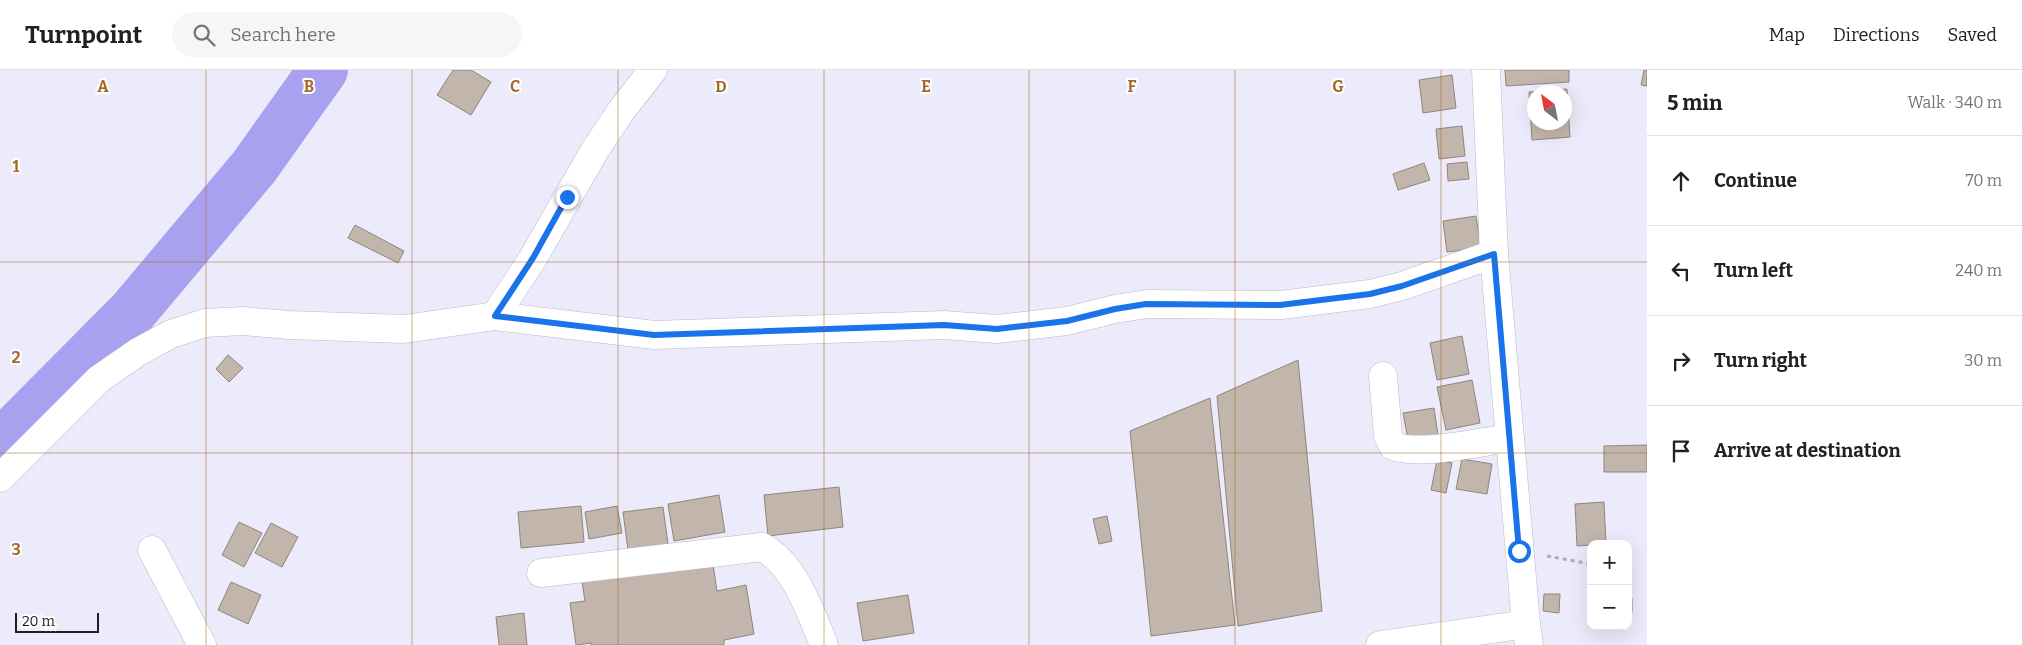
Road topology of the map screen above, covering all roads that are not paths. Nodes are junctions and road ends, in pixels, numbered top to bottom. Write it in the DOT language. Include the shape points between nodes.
graph roads {
  1 [pos="653,70"];
  2 [pos="1486,70"];
  3 [pos="1494,254"];
  4 [pos="495,316"];
  5 [pos="1383,376"];
  6 [pos="1510,438"];
  7 [pos="0,478"];
  8 [pos="152,550"];
  9 [pos="541,573"];
  10 [pos="1527,634"];
  11 [pos="202,645"];
  12 [pos="824,645"];
  13 [pos="1380,645"];
  1 -- 4 [label="street" via="595,150 533,258"];
  2 -- 3 [label="street"];
  3 -- 4 [label="street" via="1370,294 1280,305 1146,304 1067,321 997,329 944,325 654,335"];
  3 -- 6 [label="street"];
  4 -- 7 [label="street" via="404,329 243,321 205,323 171,334 99,379"];
  5 -- 6 [label="street" via="1388,436 1392,446 1402,450 1437,448"];
  6 -- 10 [label="street"];
  8 -- 11 [label="street"];
  9 -- 12 [label="street" via="762,547 772,552 790,573"];
  10 -- 13 [label="street"];
}
